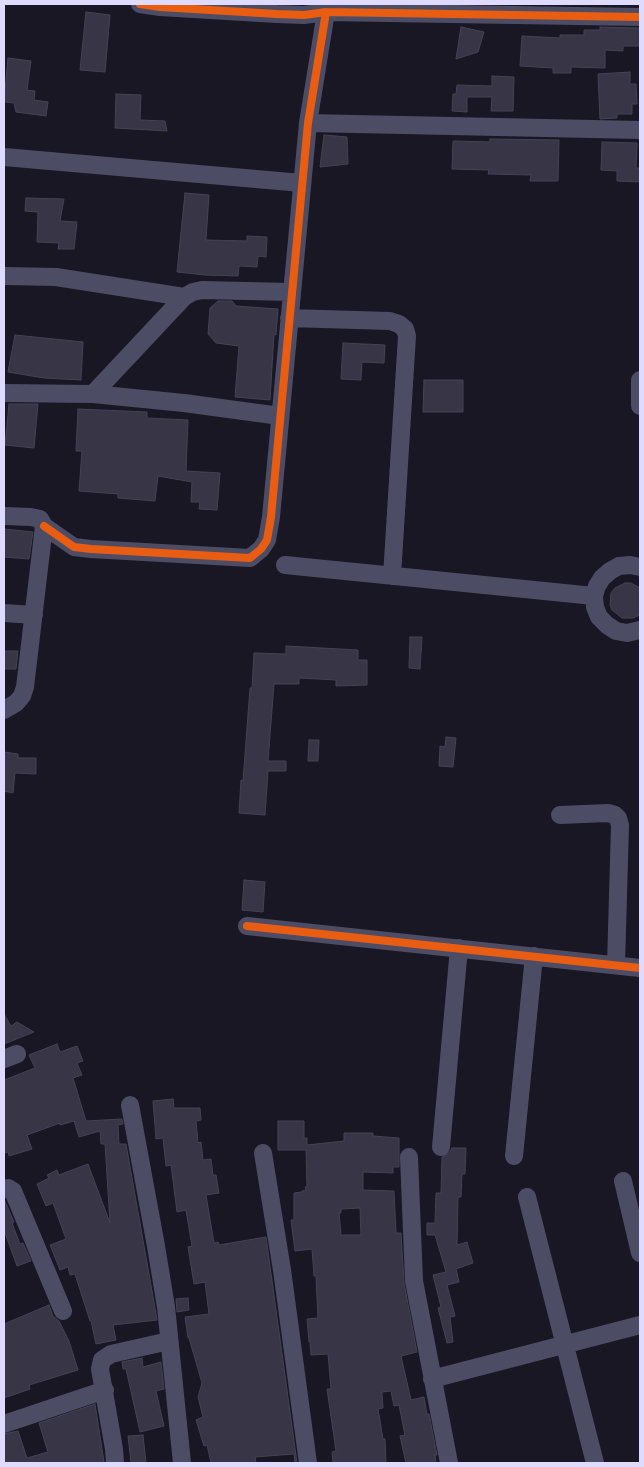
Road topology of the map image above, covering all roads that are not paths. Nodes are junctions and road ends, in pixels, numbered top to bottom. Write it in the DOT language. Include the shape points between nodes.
graph roads {
  1 [pos="140,4"];
  2 [pos="278,9"];
  3 [pos="326,12"];
  4 [pos="640,18"];
  5 [pos="308,123"];
  6 [pos="640,130"];
  7 [pos="4,157"];
  8 [pos="302,183"];
  9 [pos="4,276"];
  10 [pos="292,292"];
  11 [pos="184,297"];
  12 [pos="289,318"];
  13 [pos="640,380"];
  14 [pos="4,393"];
  15 [pos="93,394"];
  16 [pos="640,406"];
  17 [pos="280,416"];
  18 [pos="4,516"];
  19 [pos="44,526"];
  20 [pos="285,565"];
  21 [pos="640,567"];
  22 [pos="392,576"];
  23 [pos="594,596"];
  24 [pos="4,612"];
  25 [pos="34,615"];
  26 [pos="640,630"];
  27 [pos="4,710"];
  28 [pos="560,815"];
  29 [pos="247,926"];
  30 [pos="459,948"];
  31 [pos="534,956"];
  32 [pos="616,965"];
  33 [pos="640,968"];
  34 [pos="130,1105"];
  35 [pos="441,1147"];
  36 [pos="263,1153"];
  37 [pos="514,1156"];
  38 [pos="409,1157"];
  39 [pos="623,1181"];
  40 [pos="4,1189"];
  41 [pos="527,1197"];
  42 [pos="640,1253"];
  43 [pos="63,1311"];
  44 [pos="640,1325"];
  45 [pos="169,1341"];
  46 [pos="564,1345"];
  47 [pos="432,1379"];
  48 [pos="105,1390"];
  49 [pos="4,1424"];
  50 [pos="115,1463"];
  51 [pos="182,1463"];
  52 [pos="308,1463"];
  53 [pos="449,1463"];
  54 [pos="595,1463"];
  1 -- 2 [label="street"];
  2 -- 3 [label="street" via="304,15"];
  3 -- 4 [label="street"];
  3 -- 5 [label="street"];
  5 -- 6 [label="street"];
  5 -- 8 [label="street"];
  7 -- 8 [label="street"];
  8 -- 10 [label="street"];
  9 -- 11 [label="street" via="56,277"];
  10 -- 11 [label="street" via="202,290"];
  10 -- 12 [label="street"];
  11 -- 15 [label="street"];
  12 -- 17 [label="street"];
  12 -- 22 [label="street" via="390,321 405,329"];
  13 -- 16 [label="street"];
  14 -- 15 [label="street"];
  15 -- 17 [label="street"];
  17 -- 19 [label="street" via="267,540 250,558 74,547"];
  18 -- 19 [label="street" via="40,519"];
  19 -- 25 [label="street"];
  20 -- 22 [label="street"];
  21 -- 23 [label="street" via="619,566 610,570 597,586"];
  22 -- 23 [label="street"];
  23 -- 26 [label="street" via="595,607 607,625 627,633"];
  24 -- 25 [label="street"];
  25 -- 27 [label="street" via="25,687 16,703"];
  28 -- 32 [label="street" via="608,813 618,818"];
  29 -- 30 [label="street"];
  30 -- 31 [label="street"];
  30 -- 35 [label="street"];
  31 -- 32 [label="street"];
  31 -- 37 [label="street"];
  32 -- 33 [label="street"];
  34 -- 45 [label="street" via="156,1246"];
  36 -- 52 [label="street"];
  38 -- 47 [label="street" via="414,1281"];
  39 -- 42 [label="street"];
  40 -- 43 [label="street" via="12,1191"];
  41 -- 46 [label="street"];
  44 -- 46 [label="street"];
  45 -- 48 [label="street" via="111,1354 102,1360 100,1369"];
  45 -- 51 [label="street"];
  46 -- 47 [label="street"];
  46 -- 54 [label="street"];
  47 -- 53 [label="street"];
  48 -- 49 [label="street"];
  48 -- 50 [label="street"];
}
